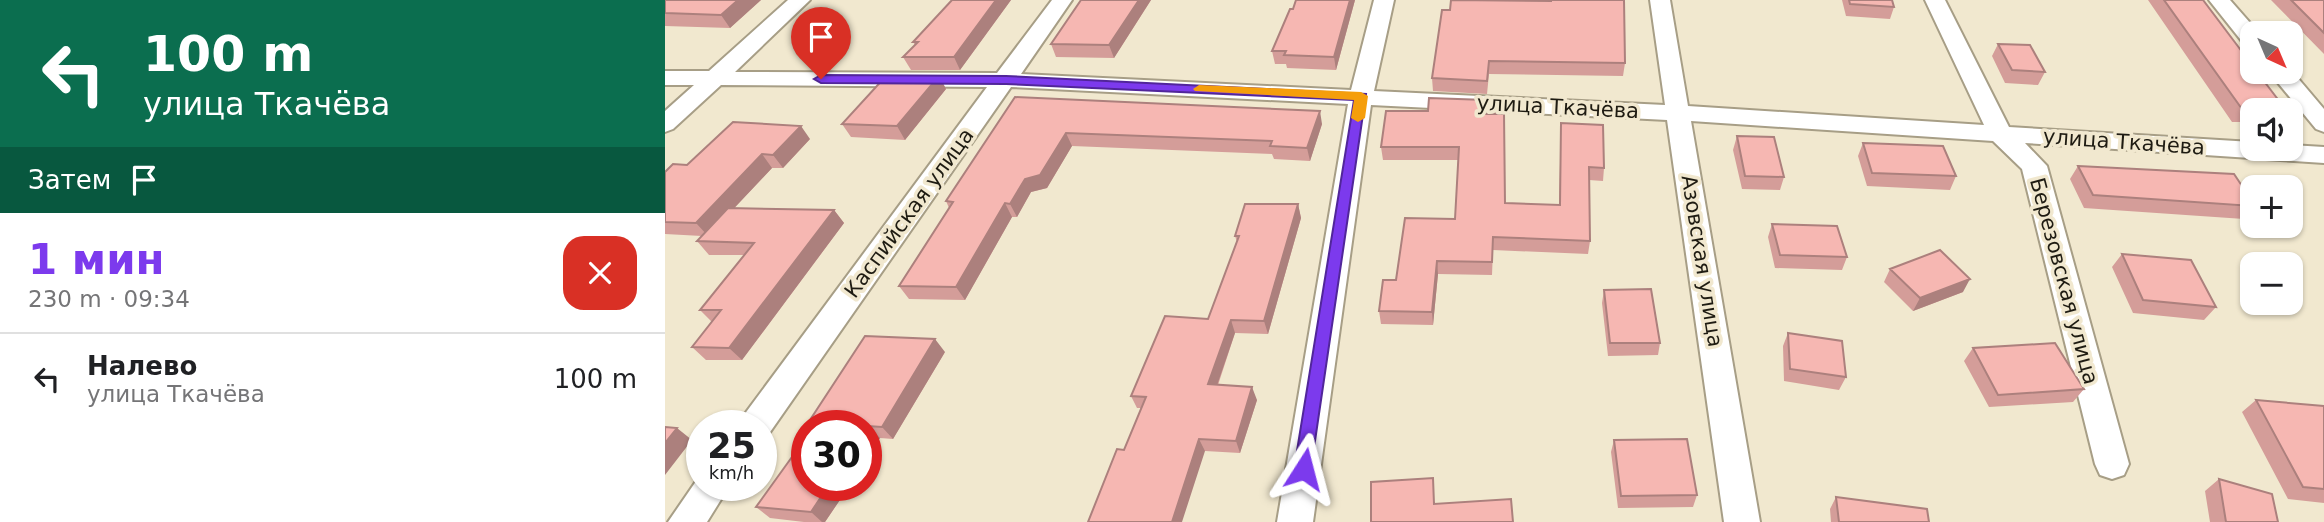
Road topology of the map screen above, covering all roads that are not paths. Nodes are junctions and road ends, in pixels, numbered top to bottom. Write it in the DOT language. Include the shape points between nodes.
graph roads {
  1 [pos="800,0"];
  2 [pos="1062,0"];
  3 [pos="1384,0"];
  4 [pos="1661,0"];
  5 [pos="1935,0"];
  6 [pos="2219,0"];
  7 [pos="2240,25"];
  8 [pos="665,78"];
  9 [pos="715,79"];
  10 [pos="1006,80"];
  11 [pos="2290,84"];
  12 [pos="1361,96"];
  13 [pos="1679,113"];
  14 [pos="665,124"];
  15 [pos="2324,124"];
  16 [pos="2000,134"];
  17 [pos="2324,155"];
  18 [pos="767,410"];
  19 [pos="2112,464"];
  20 [pos="701,501"];
  21 [pos="686,522"];
  22 [pos="1295,522"];
  23 [pos="1742,522"];
  1 -- 9 [label="street"];
  2 -- 10 [label="street, Каспийская улица"];
  3 -- 12 [label="street"];
  4 -- 13 [label="street, Азовская улица"];
  5 -- 16 [label="street, Березовская улица"];
  6 -- 7 [label="street"];
  8 -- 9 [label="street, улица Ткачёва"];
  9 -- 10 [label="street, улица Ткачёва"];
  9 -- 14 [label="street"];
  10 -- 12 [label="street, улица Ткачёва"];
  10 -- 18 [label="street, Каспийская улица"];
  11 -- 15 [label="street"];
  12 -- 13 [label="street, улица Ткачёва"];
  12 -- 22 [label="street"];
  13 -- 16 [label="street, улица Ткачёва"];
  13 -- 23 [label="street, Азовская улица"];
  16 -- 17 [label="street, улица Ткачёва"];
  16 -- 19 [label="street, Березовская улица" via="2034,166"];
  20 -- 21 [label="street"];
}
